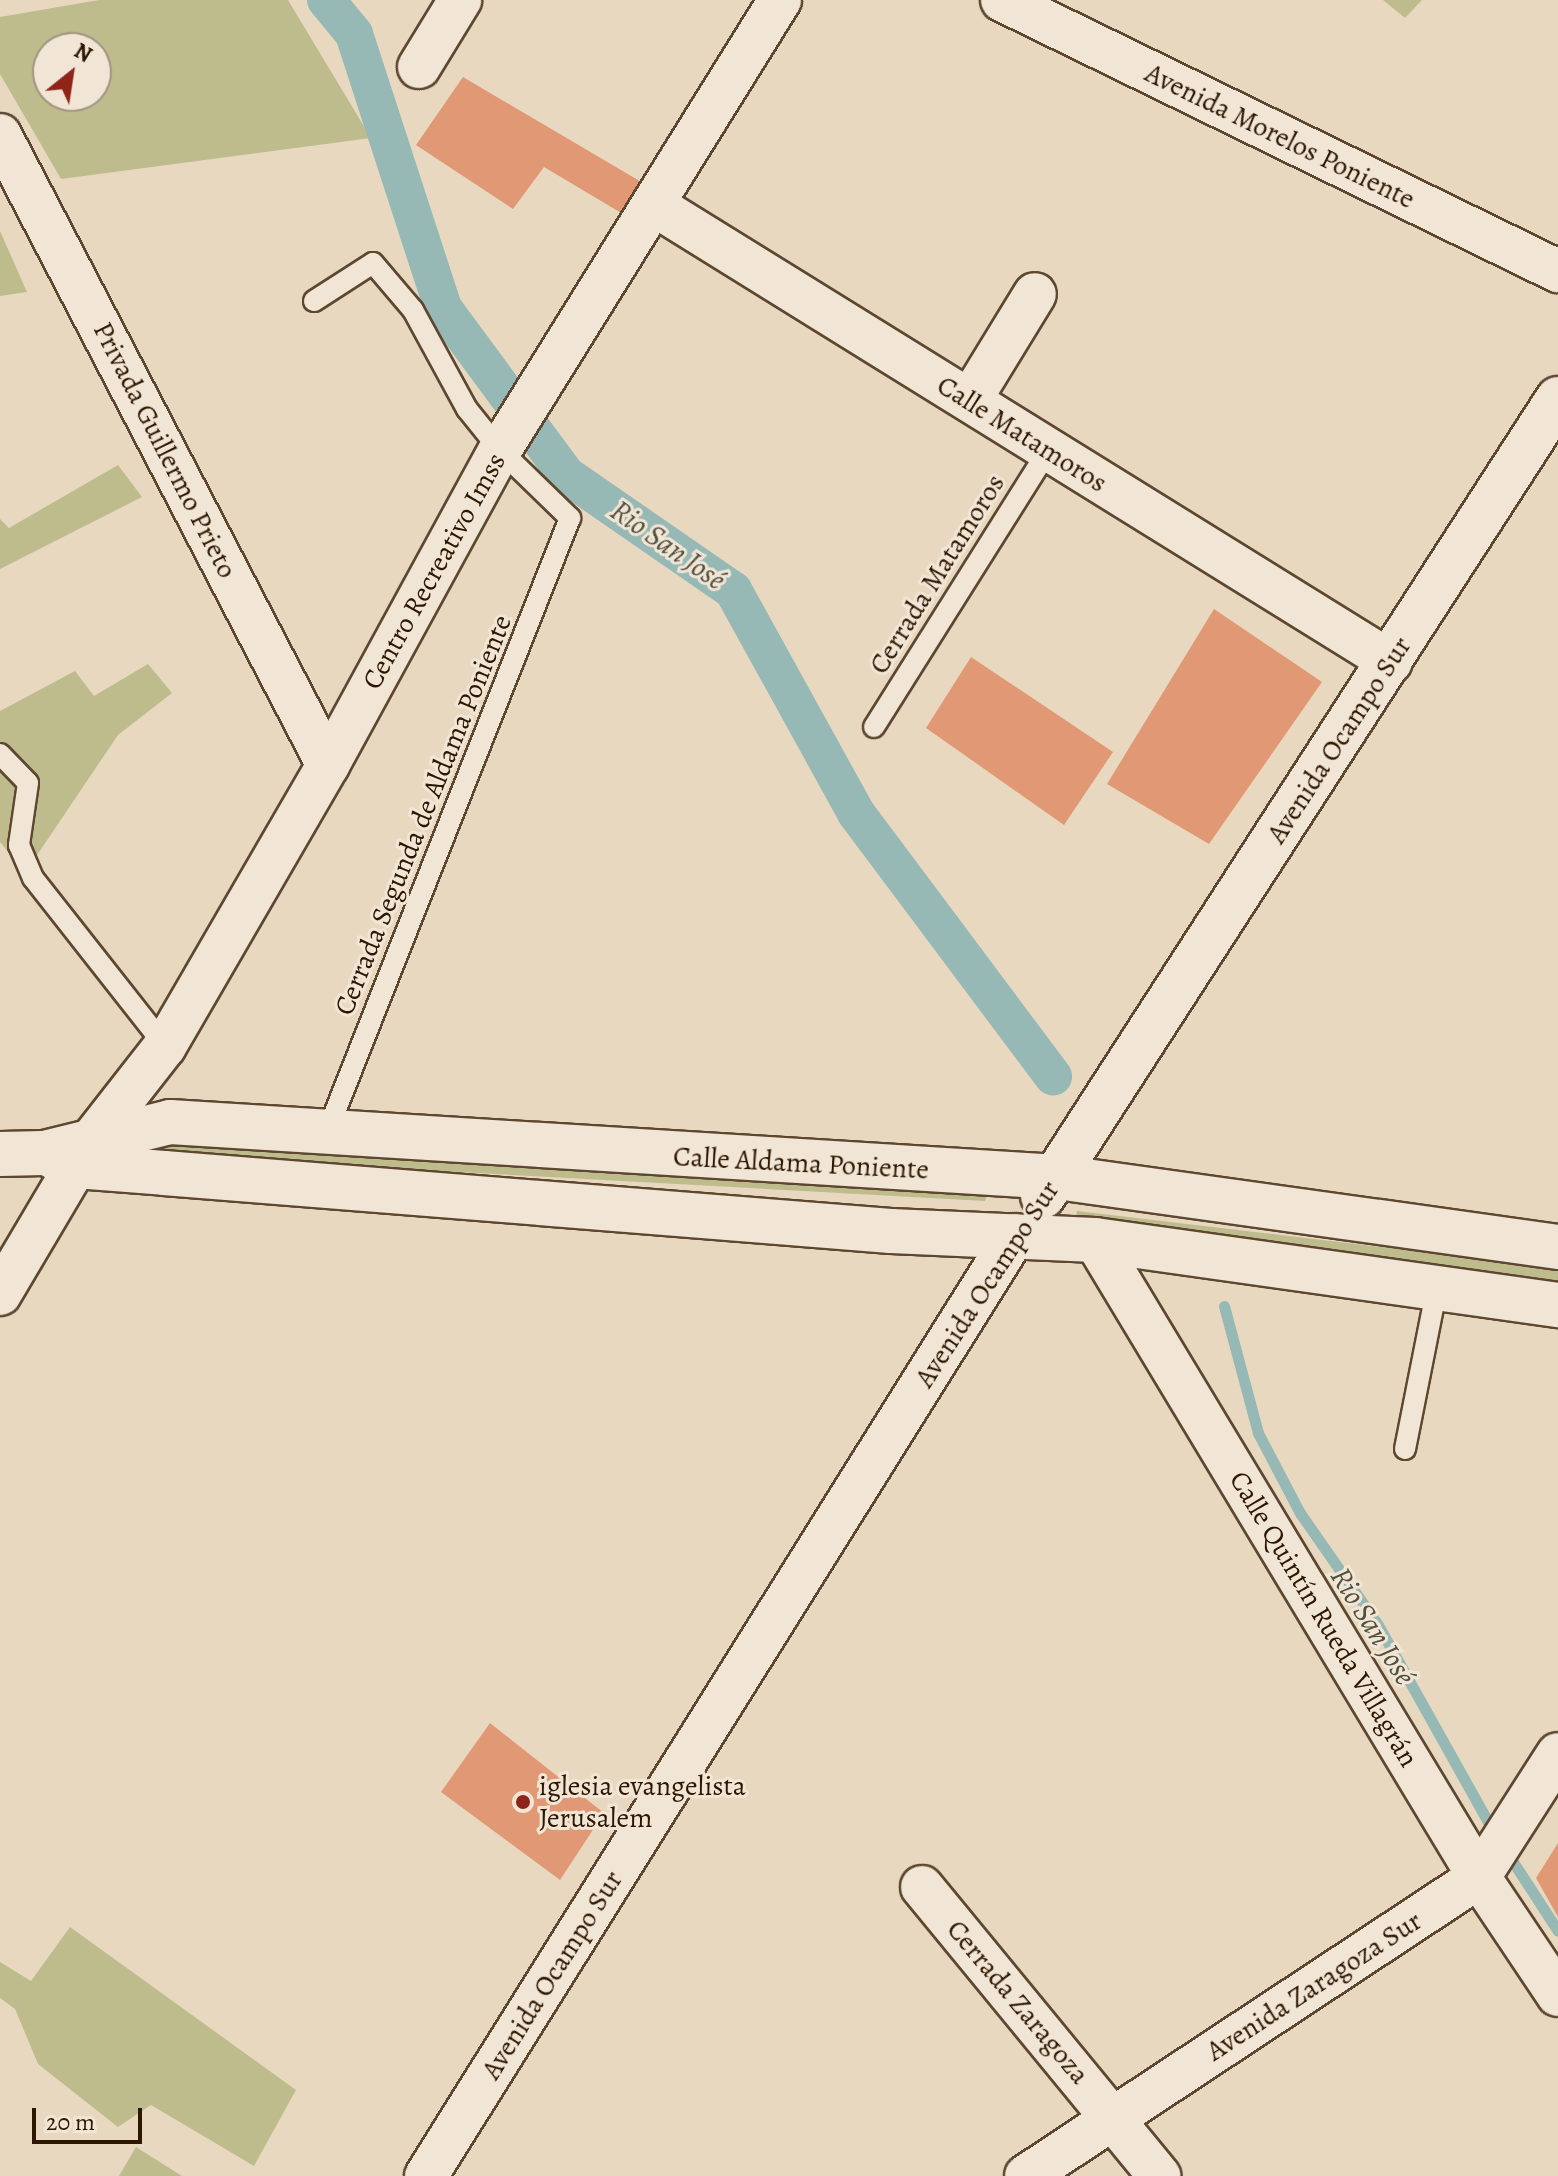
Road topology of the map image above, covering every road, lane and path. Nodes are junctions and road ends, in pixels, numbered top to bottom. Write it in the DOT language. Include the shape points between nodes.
graph roads {
  1 [pos="460,0"];
  2 [pos="780,0"];
  3 [pos="1002,0"];
  4 [pos="419,67"];
  5 [pos="0,135"];
  6 [pos="654,205"];
  7 [pos="1558,271"];
  8 [pos="1035,294"];
  9 [pos="314,301"];
  10 [pos="1558,399"];
  11 [pos="970,400"];
  12 [pos="505,442"];
  13 [pos="1048,451"];
  14 [pos="1391,662"];
  15 [pos="874,727"];
  16 [pos="0,754"];
  17 [pos="328,765"];
  18 [pos="165,1046"];
  19 [pos="327,1132"];
  20 [pos="0,1154"];
  21 [pos="70,1154"];
  22 [pos="1057,1177"];
  23 [pos="1015,1235"];
  24 [pos="1095,1240"];
  25 [pos="1558,1247"];
  26 [pos="1436,1292"];
  27 [pos="0,1294"];
  28 [pos="1558,1305"];
  29 [pos="1405,1449"];
  30 [pos="1558,1754"];
  31 [pos="1487,1866"];
  32 [pos="922,1887"];
  33 [pos="1558,1995"];
  34 [pos="1114,2118"];
  35 [pos="426,2176"];
  36 [pos="1026,2176"];
  37 [pos="1159,2176"];
  1 -- 4 [label="street"];
  2 -- 6 [label="street, Centro Recreativo Imss"];
  3 -- 7 [label="street, Avenida Morelos Poniente"];
  5 -- 17 [label="street, Privada Guillermo Prieto"];
  6 -- 11 [label="street, Calle Matamoros"];
  6 -- 12 [label="street, Centro Recreativo Imss"];
  8 -- 11 [label="street"];
  9 -- 12 [label="lane" via="373,263 413,310 460,398"];
  10 -- 14 [label="main road, Avenida Ocampo Sur"];
  11 -- 13 [label="street, Calle Matamoros"];
  12 -- 17 [label="street, Centro Recreativo Imss"];
  12 -- 19 [label="lane, Cerrada Segunda de Aldama Poniente" via="570,518"];
  13 -- 14 [label="street, Calle Matamoros"];
  13 -- 15 [label="lane, Cerrada Matamoros"];
  14 -- 22 [label="main road, Avenida Ocampo Sur"];
  16 -- 18 [label="lane" via="28,783 19,845 33,878"];
  17 -- 18 [label="street, Centro Recreativo Imss"];
  18 -- 21 [label="street, Centro Recreativo Imss"];
  19 -- 21 [label="main road, Calle Aldama Poniente" via="170,1122"];
  19 -- 22 [label="main road, Calle Aldama Poniente"];
  20 -- 21 [label="main road, Calle Aldama Poniente"];
  21 -- 23 [label="main road, Calle Aldama Poniente" via="891,1231"];
  21 -- 27 [label="street, Centro Recreativo Imss"];
  22 -- 23 [label="main road, Avenida Ocampo Sur"];
  22 -- 25 [label="main road, Calle Aldama Poniente"];
  23 -- 24 [label="main road, Calle Aldama Poniente"];
  23 -- 35 [label="street, Avenida Ocampo Sur"];
  24 -- 26 [label="main road, Calle Aldama Poniente"];
  24 -- 31 [label="street, Calle Quintín Rueda Villagrán"];
  26 -- 28 [label="main road, Calle Aldama Poniente"];
  26 -- 29 [label="lane"];
  30 -- 31 [label="street, Avenida Zaragoza Sur"];
  31 -- 33 [label="street, Calle Quintín Rueda Villagrán"];
  31 -- 34 [label="street, Avenida Zaragoza Sur"];
  32 -- 34 [label="street, Cerrada Zaragoza"];
  34 -- 36 [label="street, Avenida Zaragoza Sur"];
  34 -- 37 [label="street, Cerrada Zaragoza"];
}
